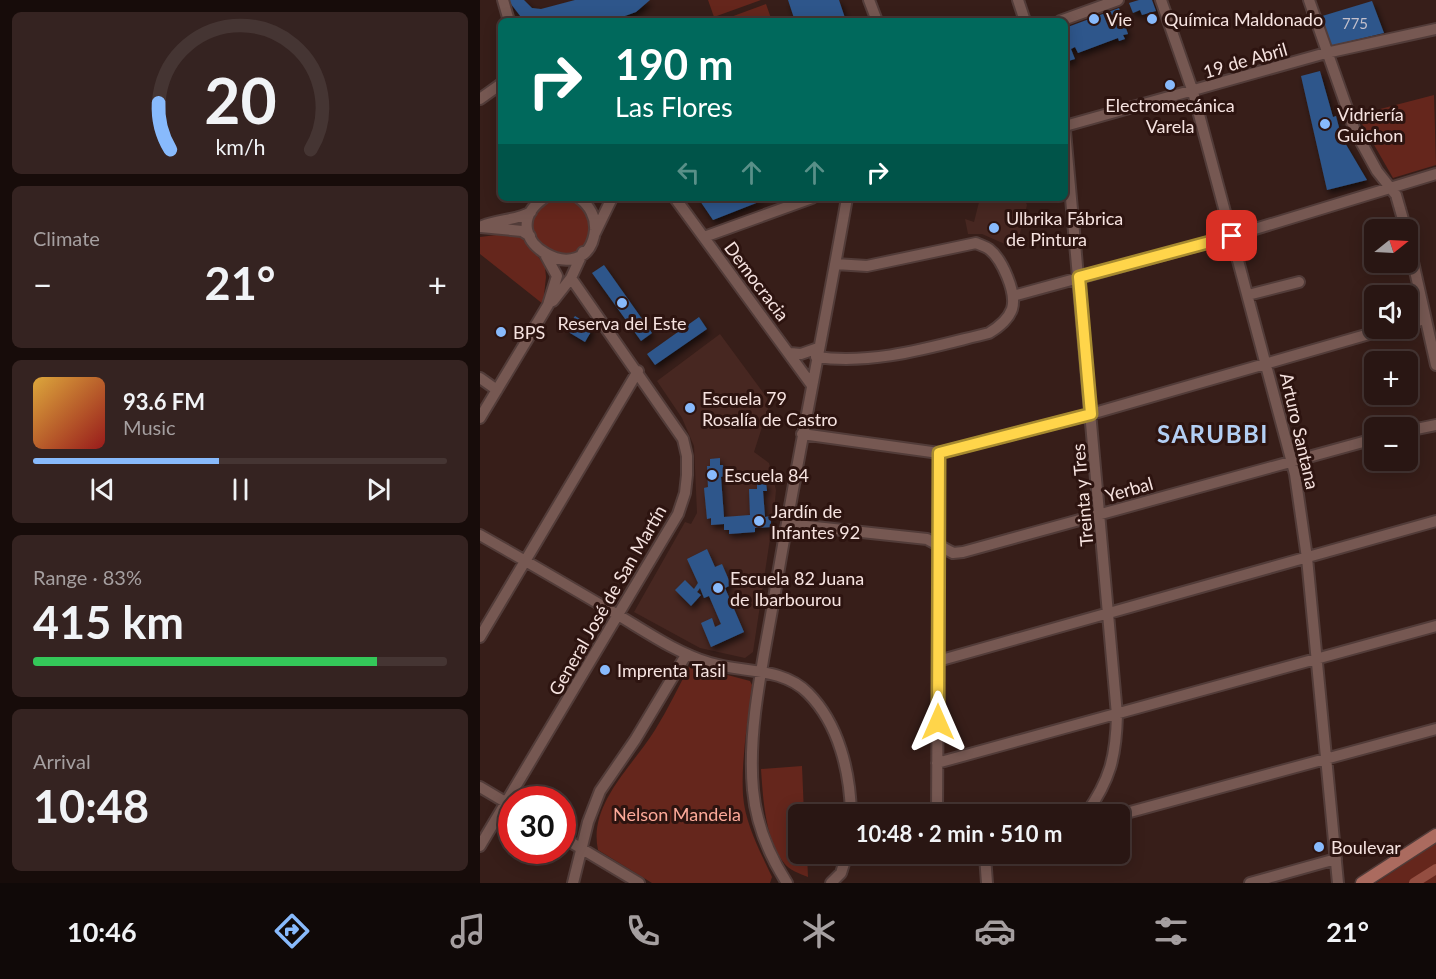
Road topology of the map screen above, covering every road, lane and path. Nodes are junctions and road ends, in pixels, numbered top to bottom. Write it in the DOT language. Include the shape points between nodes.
graph roads {
  1 [pos="496,0"];
  2 [pos="503,0"];
  3 [pos="869,0"];
  4 [pos="1018,0"];
  5 [pos="1118,0"];
  6 [pos="1161,0"];
  7 [pos="1309,0"];
  8 [pos="501,18"];
  9 [pos="508,18"];
  10 [pos="876,18"];
  11 [pos="1024,18"];
  12 [pos="1068,18"];
  13 [pos="1436,29"];
  14 [pos="1326,53"];
  15 [pos="498,86"];
  16 [pos="1193,92"];
  17 [pos="480,99"];
  18 [pos="1068,125"];
  19 [pos="1068,162"];
  20 [pos="1436,174"];
  21 [pos="1392,189"];
  22 [pos="541,201"];
  23 [pos="582,201"];
  24 [pos="611,201"];
  25 [pos="677,201"];
  26 [pos="804,201"];
  27 [pos="846,201"];
  28 [pos="531,212"];
  29 [pos="1404,219"];
  30 [pos="480,227"];
  31 [pos="530,236"];
  32 [pos="1232,236"];
  33 [pos="704,237"];
  34 [pos="591,241"];
  35 [pos="583,252"];
  36 [pos="546,256"];
  37 [pos="835,264"];
  38 [pos="1415,273"];
  39 [pos="1079,277"];
  40 [pos="571,278"];
  41 [pos="1299,282"];
  42 [pos="1248,295"];
  43 [pos="1013,296"];
  44 [pos="548,305"];
  45 [pos="1425,319"];
  46 [pos="1418,321"];
  47 [pos="1364,335"];
  48 [pos="817,352"];
  49 [pos="790,353"];
  50 [pos="1267,363"];
  51 [pos="1436,365"];
  52 [pos="639,371"];
  53 [pos="480,378"];
  54 [pos="811,384"];
  55 [pos="497,390"];
  56 [pos="1091,414"];
  57 [pos="480,418"];
  58 [pos="1436,425"];
  59 [pos="1418,429"];
  60 [pos="802,434"];
  61 [pos="1364,442"];
  62 [pos="939,453"];
  63 [pos="1292,460"];
  64 [pos="1101,515"];
  65 [pos="1436,521"];
  66 [pos="787,524"];
  67 [pos="480,535"];
  68 [pos="939,544"];
  69 [pos="1307,558"];
  70 [pos="525,561"];
  71 [pos="1109,614"];
  72 [pos="619,616"];
  73 [pos="1436,626"];
  74 [pos="480,637"];
  75 [pos="686,655"];
  76 [pos="1317,660"];
  77 [pos="938,661"];
  78 [pos="762,672"];
  79 [pos="1117,715"];
  80 [pos="1436,729"];
  81 [pos="1326,760"];
  82 [pos="937,763"];
  83 [pos="519,786"];
  84 [pos="480,787"];
  85 [pos="498,798"];
  86 [pos="850,804"];
  87 [pos="937,804"];
  88 [pos="1092,804"];
  89 [pos="1130,812"];
  90 [pos="498,819"];
  91 [pos="1436,835"];
  92 [pos="576,845"];
  93 [pos="480,846"];
  94 [pos="582,849"];
  95 [pos="1336,859"];
  96 [pos="844,864"];
  97 [pos="988,864"];
  98 [pos="573,883"];
  99 [pos="639,883"];
  100 [pos="786,883"];
  101 [pos="831,883"];
  102 [pos="987,883"];
  103 [pos="1250,883"];
  104 [pos="1338,883"];
  105 [pos="1362,883"];
  1 -- 8 [label="street"];
  2 -- 9 [label="street"];
  3 -- 10 [label="street"];
  4 -- 11 [label="street"];
  5 -- 12 [label="street"];
  6 -- 16 [label="street, Arturo Santana"];
  7 -- 14 [label="street"];
  13 -- 14 [label="street, 19 de Abril"];
  14 -- 16 [label="street, 19 de Abril"];
  14 -- 21 [label="street" via="1362,146"];
  15 -- 17 [label="street"];
  16 -- 18 [label="street, 19 de Abril"];
  16 -- 32 [label="street, Arturo Santana"];
  19 -- 39 [label="street, Treinta y Tres"];
  20 -- 21 [label="street"];
  21 -- 29 [label="street" via="1400,201"];
  21 -- 32 [label="street"];
  22 -- 28 [label="street"];
  23 -- 34 [label="street" via="593,216 595,229"];
  24 -- 34 [label="street"];
  25 -- 33 [label="street, Democracia"];
  26 -- 33 [label="street"];
  27 -- 37 [label="street"];
  28 -- 30 [label="street"];
  28 -- 31 [label="street"];
  30 -- 31 [label="street" via="522,231"];
  31 -- 36 [label="street"];
  32 -- 39 [label="street"];
  32 -- 42 [label="street, Arturo Santana"];
  33 -- 49 [label="street, Democracia"];
  34 -- 35 [label="street"];
  35 -- 36 [label="street" via="565,260"];
  35 -- 40 [label="street"];
  36 -- 44 [label="street" via="557,279"];
  37 -- 43 [label="street" via="867,266 976,243 988,248 998,259"];
  37 -- 48 [label="street"];
  38 -- 45 [label="street"];
  39 -- 43 [label="street"];
  39 -- 56 [label="street, Treinta y Tres"];
  40 -- 44 [label="street"];
  40 -- 52 [label="street, General José de San Martín"];
  41 -- 42 [label="street"];
  42 -- 50 [label="street, Arturo Santana"];
  43 -- 48 [label="street" via="1007,318 989,333 870,359"];
  44 -- 55 [label="street"];
  45 -- 46 [label="street"];
  45 -- 51 [label="street"];
  47 -- 50 [label="street"];
  48 -- 49 [label="street"];
  48 -- 54 [label="street"];
  49 -- 54 [label="street, Democracia"];
  50 -- 56 [label="street"];
  50 -- 63 [label="street, Arturo Santana"];
  52 -- 70 [label="street"];
  52 -- 72 [label="street, General José de San Martín" via="683,439 687,475 678,514"];
  53 -- 55 [label="street"];
  54 -- 60 [label="street"];
  55 -- 57 [label="street"];
  56 -- 62 [label="street"];
  56 -- 64 [label="street, Treinta y Tres"];
  58 -- 59 [label="street"];
  60 -- 62 [label="street"];
  60 -- 66 [label="street"];
  61 -- 63 [label="street, Yerbal"];
  62 -- 68 [label="street"];
  63 -- 64 [label="street, Yerbal"];
  63 -- 69 [label="street, Arturo Santana"];
  64 -- 68 [label="street, Yerbal" via="963,552 953,552"];
  64 -- 71 [label="street, Treinta y Tres"];
  65 -- 69 [label="street"];
  66 -- 68 [label="street, Yerbal" via="927,539"];
  66 -- 78 [label="street"];
  67 -- 70 [label="street"];
  68 -- 77 [label="street"];
  69 -- 71 [label="street"];
  69 -- 76 [label="street, Arturo Santana"];
  70 -- 72 [label="street"];
  70 -- 74 [label="street"];
  71 -- 77 [label="street"];
  71 -- 79 [label="street, Treinta y Tres"];
  72 -- 75 [label="street"];
  72 -- 83 [label="street, General José de San Martín"];
  73 -- 76 [label="street"];
  75 -- 78 [label="street" via="712,664"];
  75 -- 94 [label="street" via="600,791"];
  76 -- 79 [label="street"];
  76 -- 81 [label="street, Arturo Santana"];
  77 -- 82 [label="street"];
  78 -- 86 [label="street" via="795,682 830,722 846,770"];
  78 -- 100 [label="street" via="752,750 753,792 762,833"];
  79 -- 82 [label="street"];
  79 -- 88 [label="street, Treinta y Tres" via="1110,773"];
  80 -- 81 [label="street"];
  81 -- 89 [label="street"];
  81 -- 95 [label="street, Arturo Santana"];
  82 -- 87 [label="street"];
  84 -- 85 [label="street"];
  90 -- 93 [label="street, General José de San Martín"];
  91 -- 105 [label="main road"];
  92 -- 94 [label="street"];
  94 -- 98 [label="street"];
  94 -- 99 [label="street"];
  95 -- 103 [label="street"];
  95 -- 104 [label="street, Arturo Santana"];
  96 -- 101 [label="street"];
  97 -- 102 [label="street"];
}
